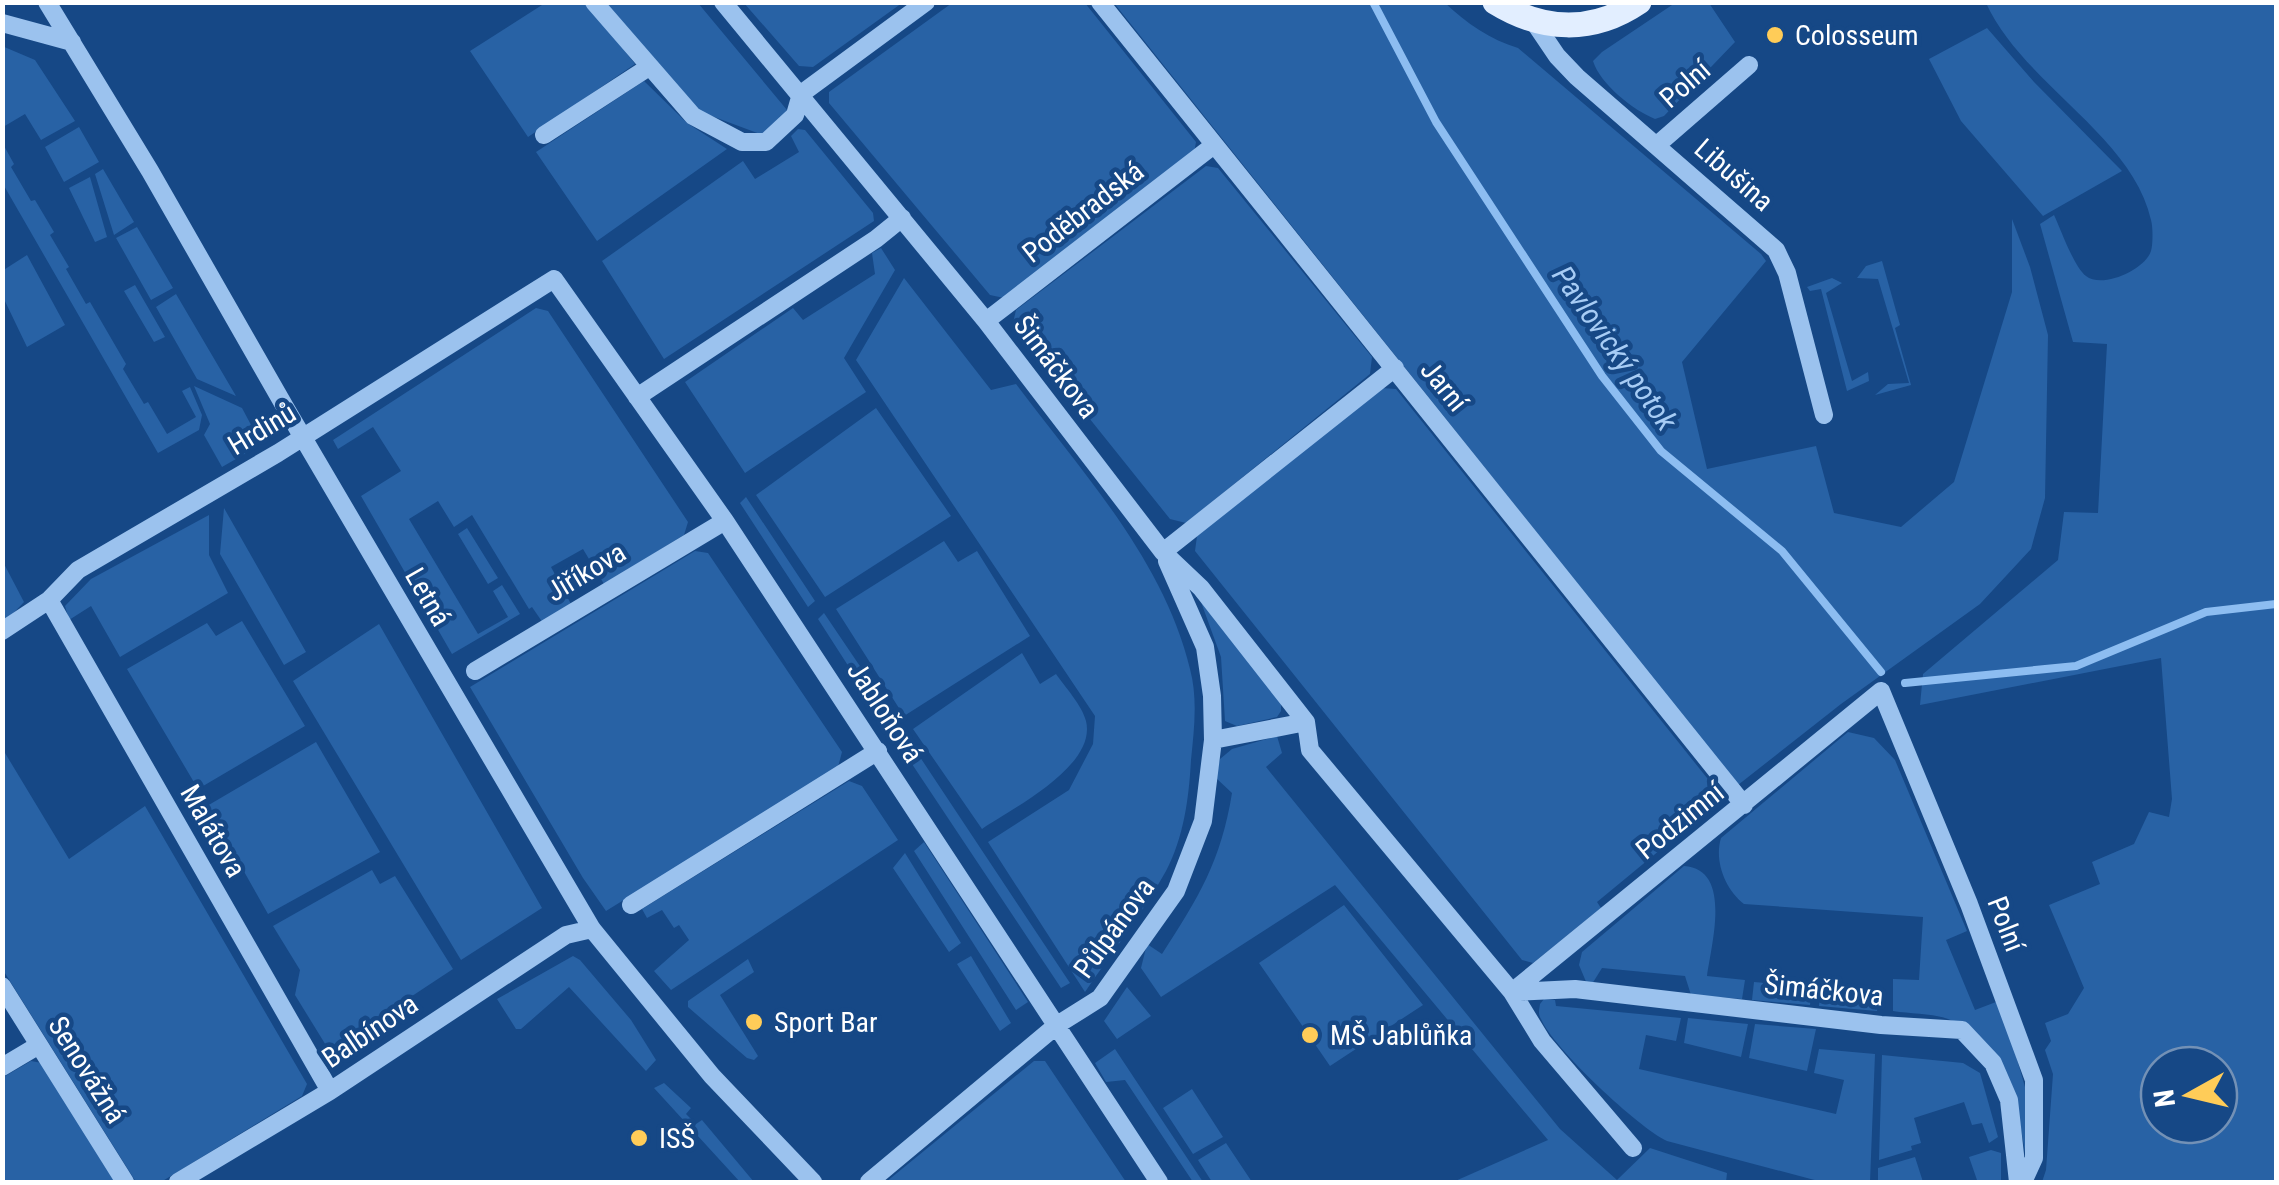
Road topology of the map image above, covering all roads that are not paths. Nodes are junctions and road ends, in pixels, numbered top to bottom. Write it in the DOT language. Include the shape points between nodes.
graph roads {
  1 [pos="47,2"];
  2 [pos="594,2"];
  3 [pos="724,2"];
  4 [pos="926,2"];
  5 [pos="1100,2"];
  6 [pos="1494,2"];
  7 [pos="1639,2"];
  8 [pos="1534,22"];
  9 [pos="2,23"];
  10 [pos="72,42"];
  11 [pos="1749,65"];
  12 [pos="649,67"];
  13 [pos="801,94"];
  14 [pos="544,135"];
  15 [pos="1214,145"];
  16 [pos="1657,145"];
  17 [pos="902,218"];
  18 [pos="554,279"];
  19 [pos="986,322"];
  20 [pos="1395,368"];
  21 [pos="637,396"];
  22 [pos="1824,414"];
  23 [pos="303,437"];
  24 [pos="725,521"];
  25 [pos="1162,552"];
  26 [pos="49,600"];
  27 [pos="2,631"];
  28 [pos="475,671"];
  29 [pos="1880,691"];
  30 [pos="1306,722"];
  31 [pos="1213,740"];
  32 [pos="878,751"];
  33 [pos="1744,804"];
  34 [pos="631,906"];
  35 [pos="592,929"];
  36 [pos="2,986"];
  37 [pos="1512,992"];
  38 [pos="1057,1025"];
  39 [pos="39,1045"];
  40 [pos="2,1067"];
  41 [pos="330,1091"];
  42 [pos="1634,1148"];
  43 [pos="125,1182"];
  44 [pos="178,1182"];
  45 [pos="813,1182"];
  46 [pos="869,1182"];
  47 [pos="1160,1182"];
  48 [pos="2020,1182"];
  1 -- 10 [label="street, Letná"];
  2 -- 12 [label="street"];
  3 -- 13 [label="street, Šimáčkova"];
  4 -- 13 [label="street"];
  5 -- 15 [label="street, Jarní"];
  6 -- 8 [label="main road"];
  7 -- 8 [label="main road" via="1585,25"];
  8 -- 16 [label="street, Libušina" via="1557,56"];
  9 -- 10 [label="street"];
  10 -- 23 [label="street, Letná"];
  11 -- 16 [label="street, Polní"];
  12 -- 13 [label="street" via="693,116 742,142 766,142 796,115"];
  12 -- 14 [label="street"];
  13 -- 17 [label="street, Šimáčkova"];
  15 -- 19 [label="street, Poděbradská"];
  15 -- 20 [label="street, Jarní"];
  16 -- 22 [label="street, Libušina" via="1782,258"];
  17 -- 19 [label="street, Šimáčkova"];
  17 -- 21 [label="street"];
  18 -- 21 [label="street, Jabloňová"];
  18 -- 23 [label="street, Hrdinů"];
  19 -- 25 [label="street, Šimáčkova"];
  20 -- 25 [label="street"];
  20 -- 33 [label="street, Jarní"];
  21 -- 24 [label="street, Jabloňová"];
  23 -- 26 [label="street, Hrdinů" via="78,570"];
  23 -- 35 [label="street, Letná"];
  24 -- 28 [label="street, Jiříkova"];
  24 -- 32 [label="street, Jabloňová"];
  25 -- 30 [label="street, Šimáčkova" via="1201,588"];
  25 -- 31 [label="street, Půlpánova" via="1205,647"];
  26 -- 27 [label="street, Hrdinů"];
  26 -- 41 [label="street, Malátova"];
  29 -- 33 [label="street, Podzimní"];
  29 -- 48 [label="street, Polní" via="2034,1080 2034,1158"];
  30 -- 31 [label="street"];
  30 -- 37 [label="street, Šimáčkova" via="1310,750"];
  31 -- 38 [label="street, Půlpánova" via="1203,820 1176,891 1100,998"];
  32 -- 34 [label="street"];
  32 -- 38 [label="street, Jabloňová"];
  33 -- 37 [label="street, Podzimní"];
  35 -- 41 [label="street, Balbínova" via="566,935"];
  35 -- 45 [label="street, Letná" via="712,1076"];
  36 -- 39 [label="street, Senovážná"];
  37 -- 42 [label="street, Šimáčkova" via="1542,1041"];
  37 -- 48 [label="street, Šimáčkova" via="1574,989 1962,1030 1993,1063 2009,1100"];
  38 -- 46 [label="street, Půlpánova"];
  38 -- 47 [label="street, Jabloňová"];
  39 -- 40 [label="street"];
  39 -- 43 [label="street, Senovážná"];
  41 -- 44 [label="street, Balbínova"];
}
